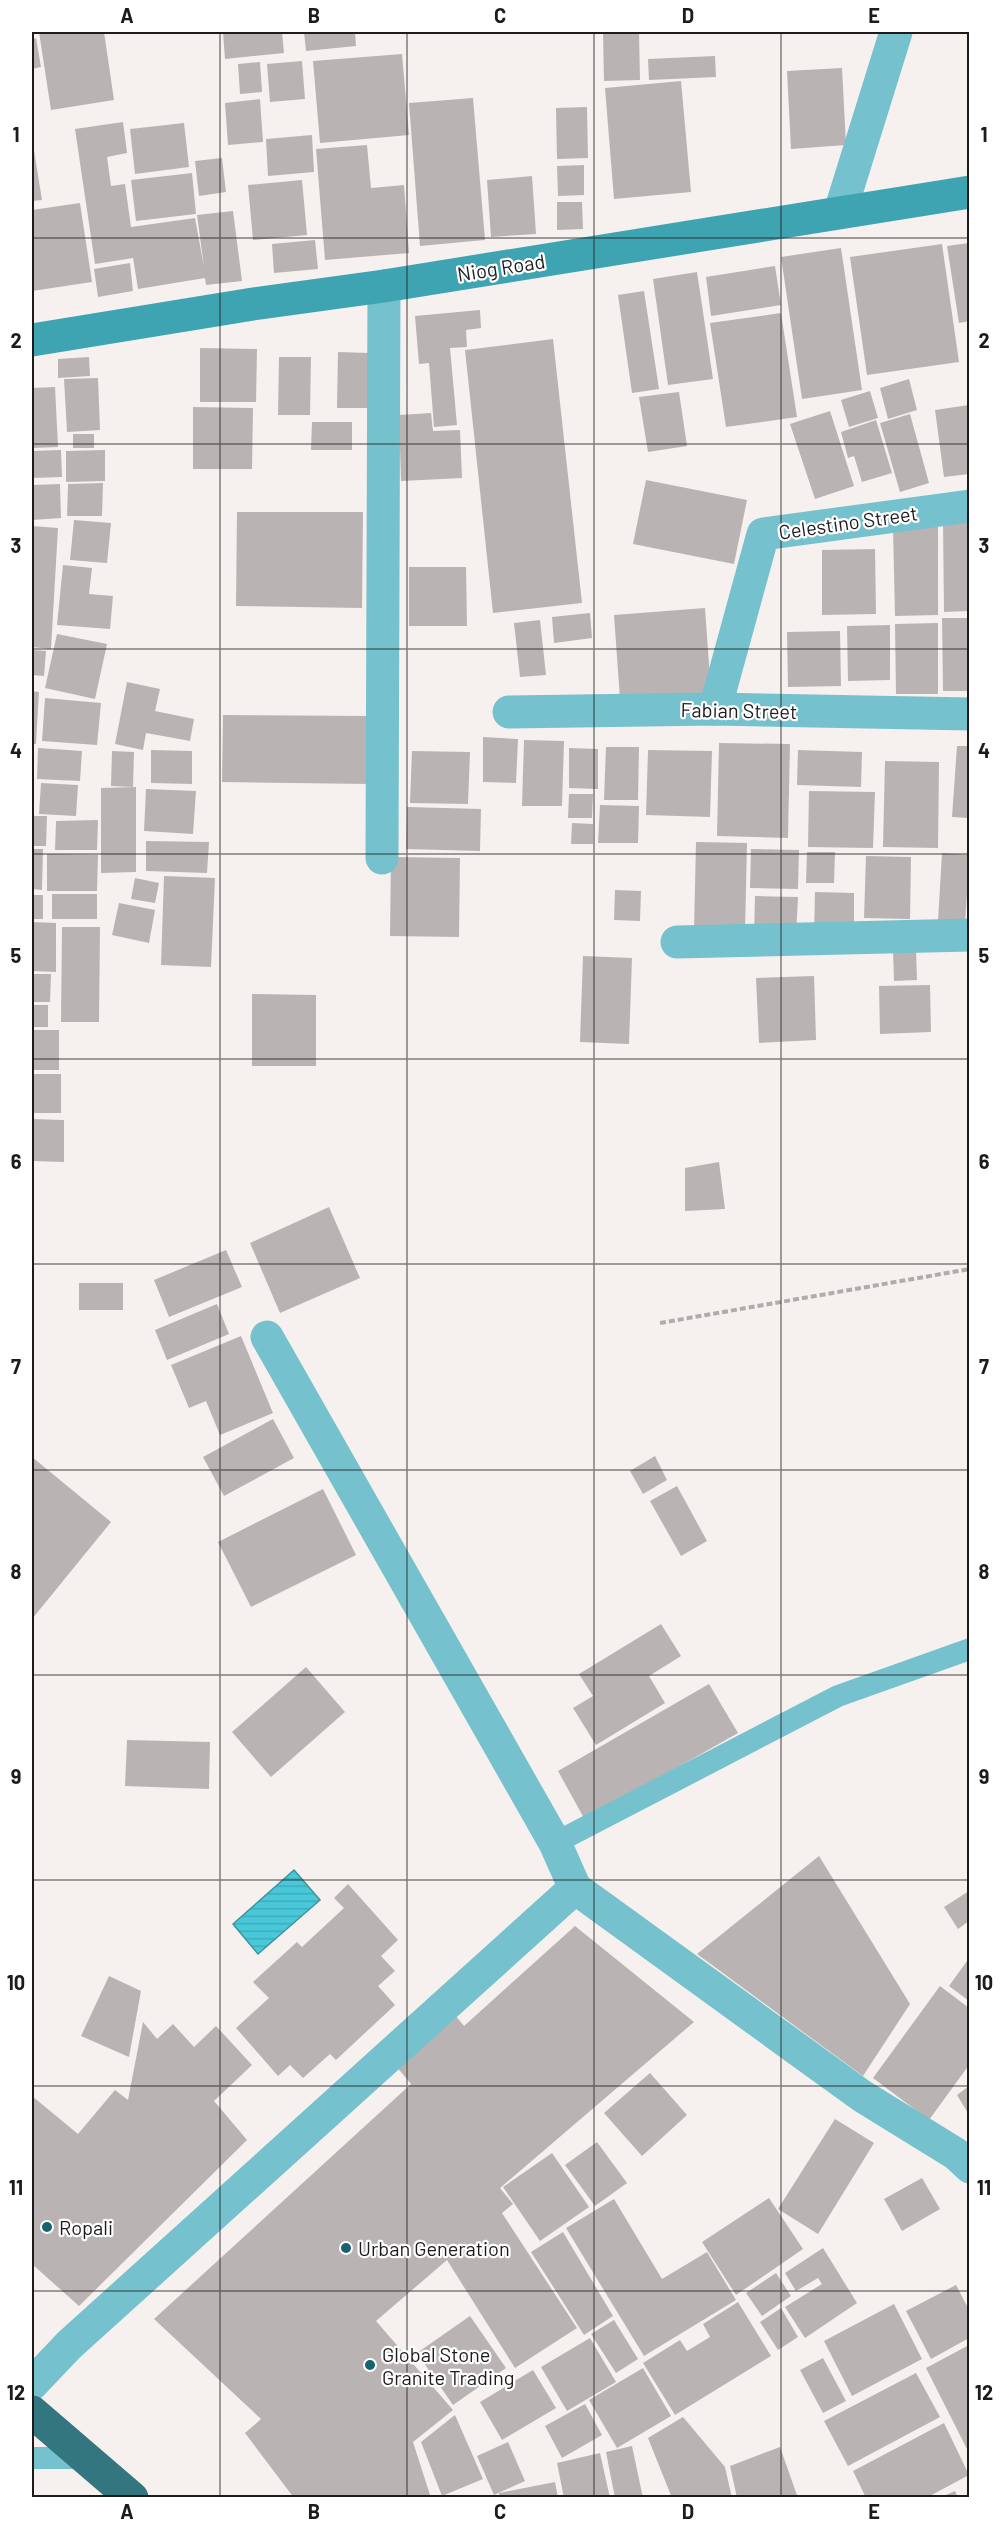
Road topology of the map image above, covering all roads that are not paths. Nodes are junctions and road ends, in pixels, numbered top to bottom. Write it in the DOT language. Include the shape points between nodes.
graph roads {
  1 [pos="896,32"];
  2 [pos="969,192"];
  3 [pos="840,212"];
  4 [pos="384,286"];
  5 [pos="32,340"];
  6 [pos="969,506"];
  7 [pos="715,709"];
  8 [pos="509,712"];
  9 [pos="969,714"];
  10 [pos="382,858"];
  11 [pos="969,935"];
  12 [pos="677,942"];
  13 [pos="267,1337"];
  14 [pos="969,1650"];
  15 [pos="555,1843"];
  16 [pos="575,1888"];
  17 [pos="969,2167"];
  18 [pos="32,2384"];
  19 [pos="32,2412"];
  20 [pos="32,2458"];
  21 [pos="85,2458"];
  22 [pos="132,2498"];
  1 -- 3 [label="street"];
  2 -- 3 [label="street, Niog Road"];
  3 -- 4 [label="street, Niog Road"];
  4 -- 5 [label="street, Niog Road"];
  4 -- 10 [label="street"];
  6 -- 7 [label="street, Celestino Street" via="763,534"];
  7 -- 8 [label="street, Fabian Street"];
  7 -- 9 [label="street, Fabian Street"];
  11 -- 12 [label="street"];
  13 -- 15 [label="street"];
  14 -- 15 [label="lane" via="838,1695"];
  15 -- 16 [label="street"];
  16 -- 17 [label="street" via="862,2096 956,2154"];
  16 -- 18 [label="street" via="69,2345"];
  19 -- 21 [label="highway"];
  20 -- 21 [label="lane"];
  21 -- 22 [label="highway"];
}
